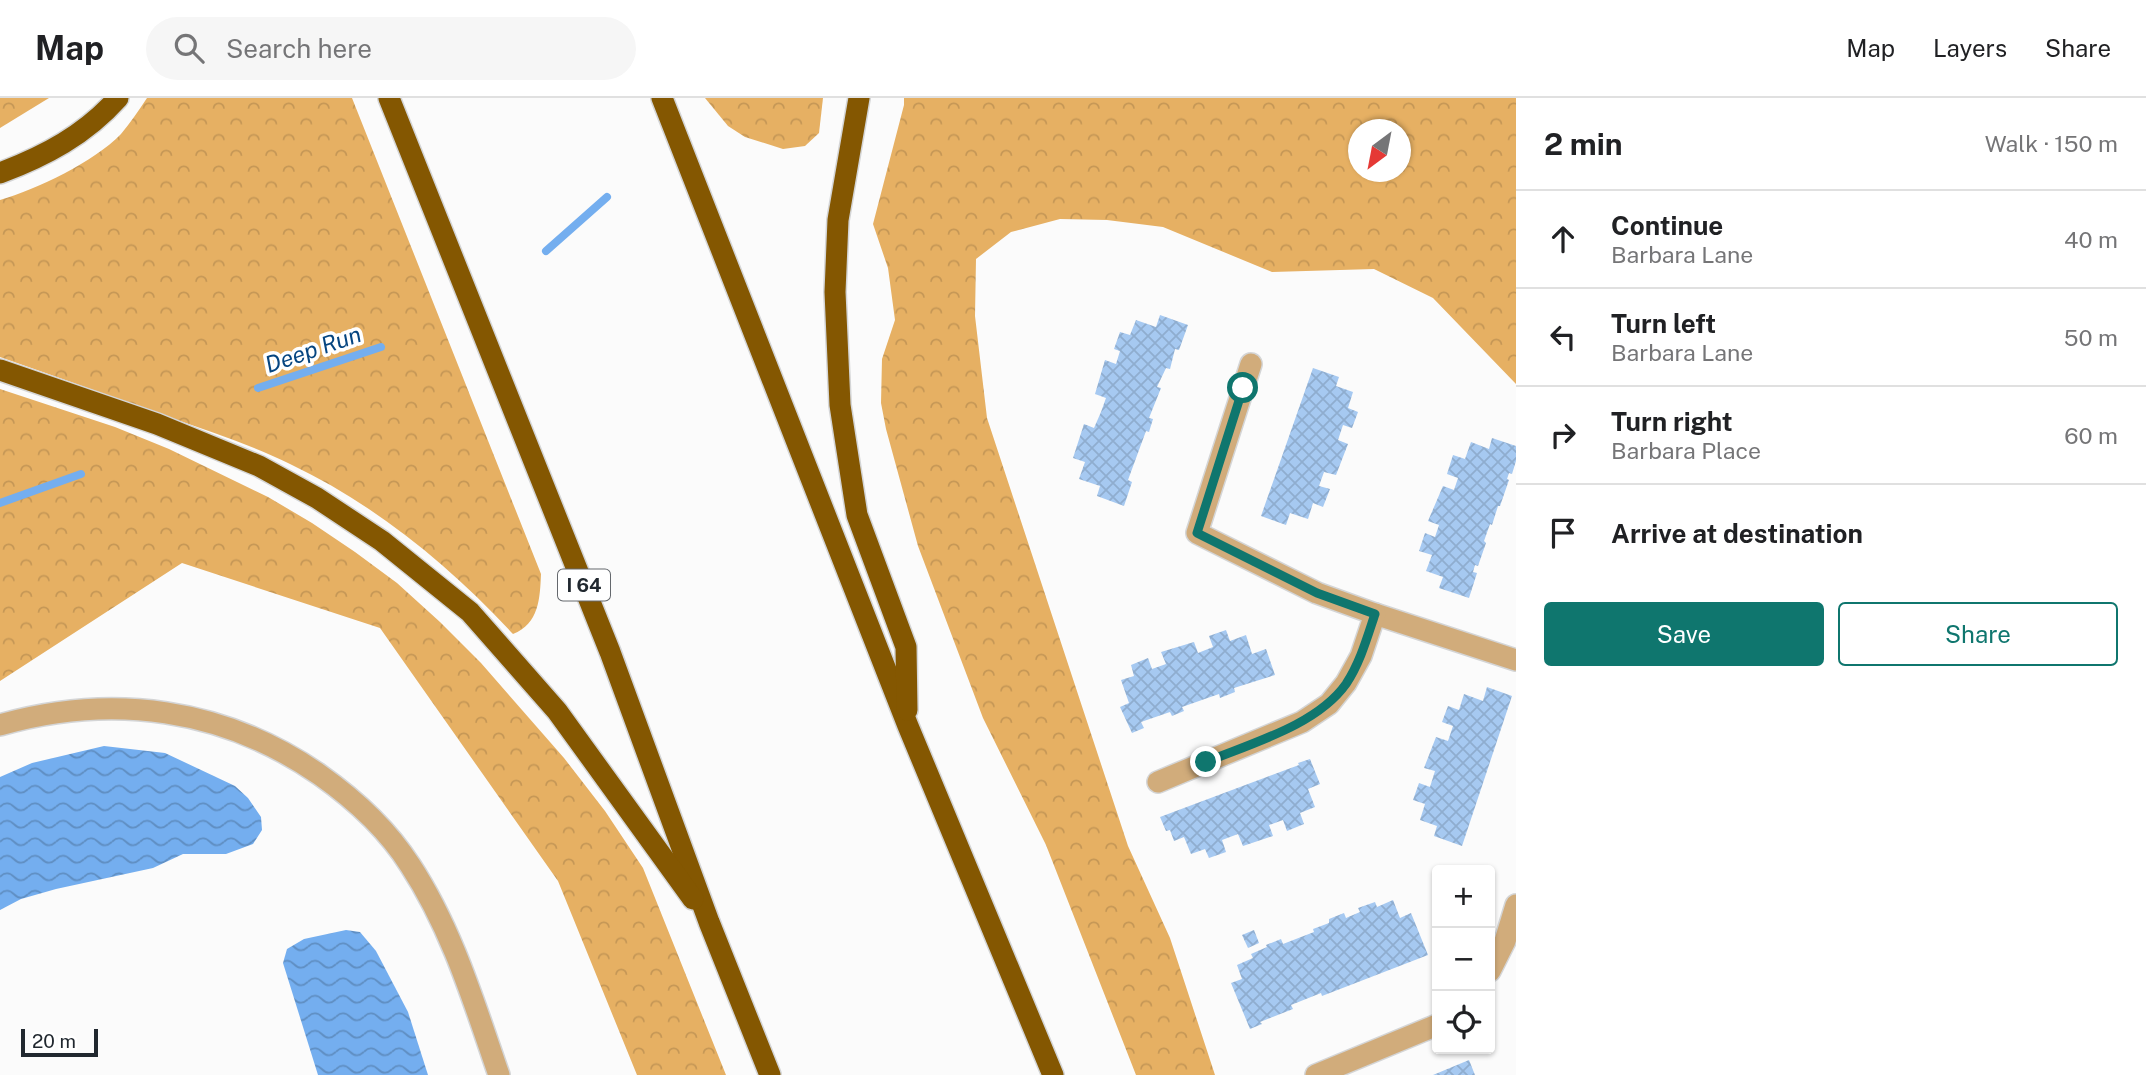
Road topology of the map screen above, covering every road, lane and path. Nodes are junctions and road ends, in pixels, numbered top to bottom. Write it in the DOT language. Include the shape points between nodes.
graph roads {
  1 [pos="118,98"];
  2 [pos="389,98"];
  3 [pos="662,98"];
  4 [pos="859,98"];
  5 [pos="0,173"];
  6 [pos="1251,364"];
  7 [pos="0,370"];
  8 [pos="1375,614"];
  9 [pos="1516,660"];
  10 [pos="0,725"];
  11 [pos="908,726"];
  12 [pos="1158,782"];
  13 [pos="1516,905"];
  14 [pos="709,922"];
  15 [pos="1510,943"];
  16 [pos="1495,964"];
  17 [pos="1432,1027"];
  18 [pos="499,1075"];
  19 [pos="770,1075"];
  20 [pos="1053,1075"];
  21 [pos="1316,1075"];
  1 -- 5 [label="highway" via="74,137 33,161"];
  2 -- 14 [label="highway, I 64" via="610,652"];
  3 -- 11 [label="highway"];
  4 -- 11 [label="highway" via="838,220 835,292 840,405 857,515 906,647"];
  6 -- 8 [label="street" via="1197,533 1317,593"];
  7 -- 14 [label="highway" via="157,424 259,466 382,541 470,612 557,711"];
  8 -- 9 [label="street"];
  8 -- 12 [label="street" via="1361,656 1329,704 1302,722"];
  10 -- 18 [label="street" via="66,710 145,710 237,730 299,760 361,807 409,862 452,942"];
  11 -- 20 [label="highway"];
  13 -- 15 [label="street"];
  14 -- 19 [label="highway, I 64"];
  15 -- 16 [label="street"];
  17 -- 21 [label="street"];
}
